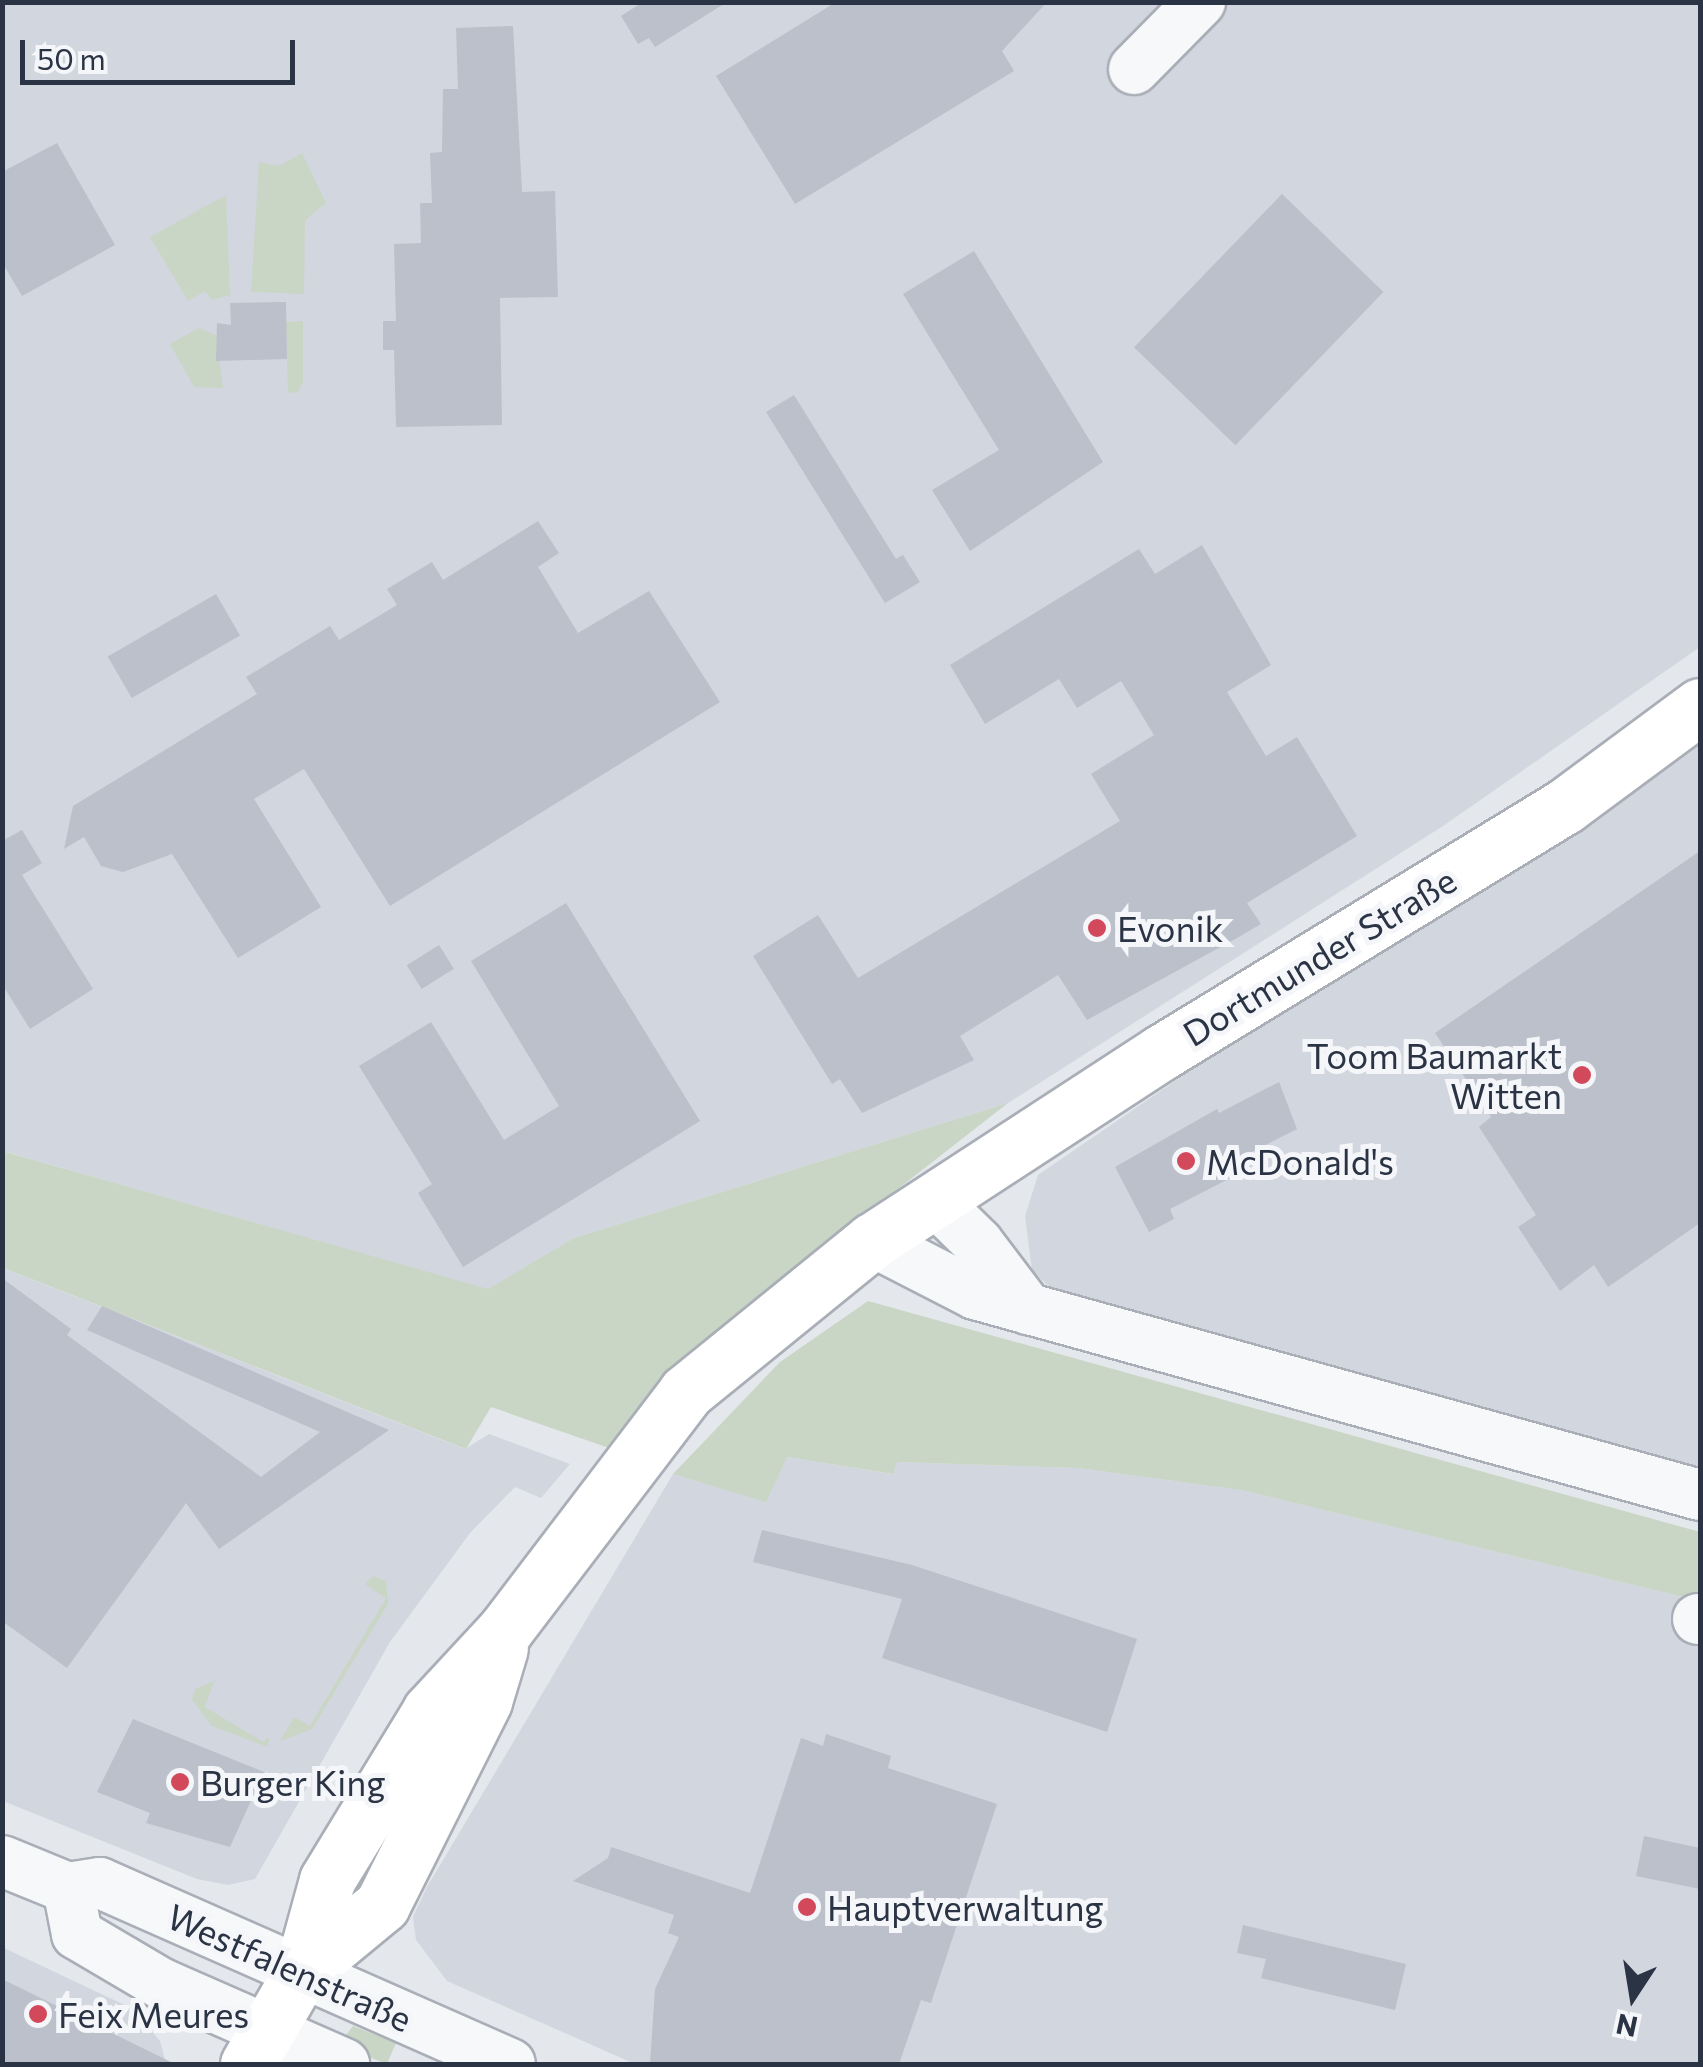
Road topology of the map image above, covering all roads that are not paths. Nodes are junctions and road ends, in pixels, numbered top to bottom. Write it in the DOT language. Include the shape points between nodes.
graph roads {
  1 [pos="1200,2"];
  2 [pos="1134,69"];
  3 [pos="1700,706"];
  4 [pos="934,1200"];
  5 [pos="872,1241"];
  6 [pos="1028,1308"];
  7 [pos="1700,1495"];
  8 [pos="2,1860"];
  9 [pos="68,1888"];
  10 [pos="302,1972"];
  11 [pos="257,2048"];
  12 [pos="344,2064"];
  13 [pos="510,2064"];
  1 -- 2 [label="street"];
  3 -- 4 [label="main road, Dortmunder Straße" via="1564,806"];
  4 -- 5 [label="main road, Dortmunder Straße"];
  4 -- 6 [label="street"];
  5 -- 6 [label="street" via="975,1294"];
  5 -- 10 [label="main road, Dortmunder Straße" via="686,1392 505,1630 484,1700 382,1905"];
  6 -- 7 [label="street"];
  8 -- 9 [label="street, Westfalenstraße"];
  9 -- 10 [label="street, Westfalenstraße" via="100,1882"];
  9 -- 11 [label="street, Westfalenstraße" via="77,1934"];
  10 -- 11 [label="main road, Dortmunder Straße"];
  10 -- 13 [label="street, Westfalenstraße"];
  11 -- 12 [label="street, Westfalenstraße"];
}
